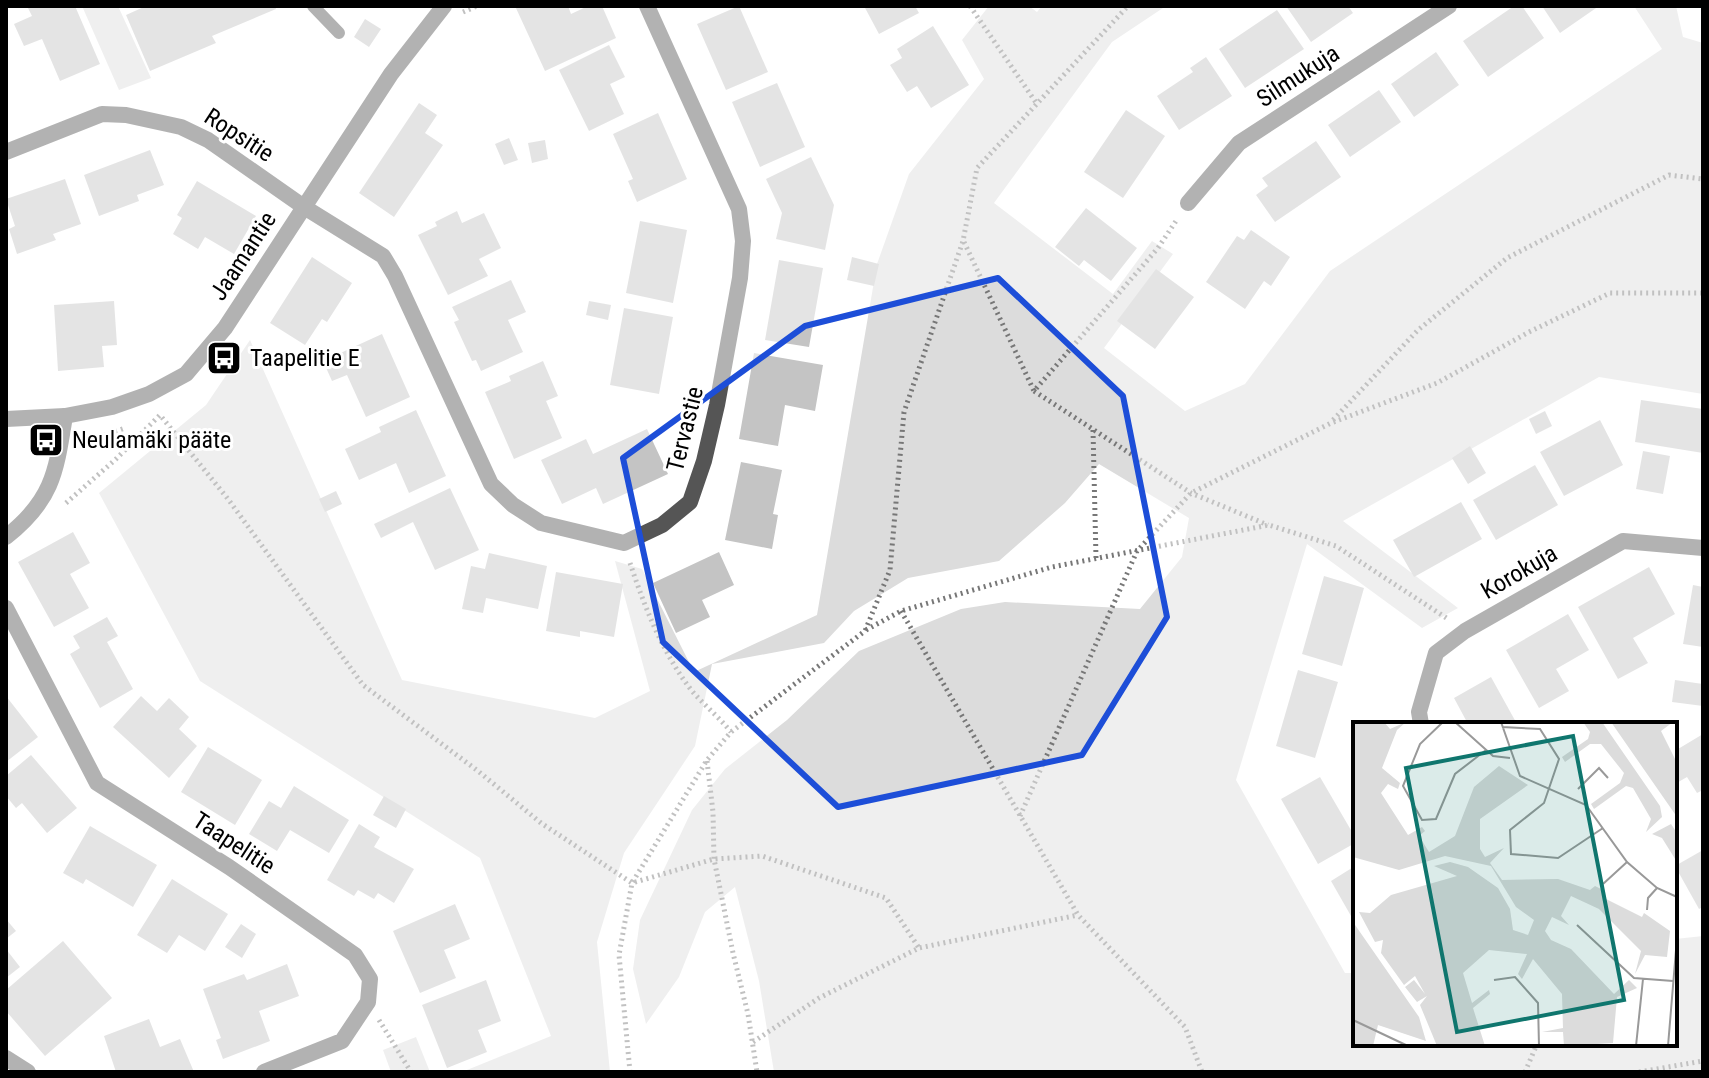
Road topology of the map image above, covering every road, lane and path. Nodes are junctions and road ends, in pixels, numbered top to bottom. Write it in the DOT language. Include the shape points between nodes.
graph roads {
  1 [pos="313,6"];
  2 [pos="444,6"];
  3 [pos="647,6"];
  4 [pos="970,6"];
  5 [pos="1128,6"];
  6 [pos="1449,6"];
  7 [pos="339,33"];
  8 [pos="1037,104"];
  9 [pos="6,152"];
  10 [pos="1703,179"];
  11 [pos="1188,203"];
  12 [pos="304,207"];
  13 [pos="963,241"];
  14 [pos="1703,293"];
  15 [pos="1034,391"];
  16 [pos="65,416"];
  17 [pos="6,419"];
  18 [pos="1331,423"];
  19 [pos="1093,429"];
  20 [pos="1191,493"];
  21 [pos="61,506"];
  22 [pos="1269,525"];
  23 [pos="6,537"];
  24 [pos="624,543"];
  25 [pos="1703,548"];
  26 [pos="1137,551"];
  27 [pos="1096,558"];
  28 [pos="6,608"];
  29 [pos="901,611"];
  30 [pos="865,631"];
  31 [pos="1465,631"];
  32 [pos="1421,722"];
  33 [pos="731,732"];
  34 [pos="707,760"];
  35 [pos="1020,816"];
  36 [pos="714,859"];
  37 [pos="632,883"];
  38 [pos="1078,915"];
  39 [pos="919,948"];
  40 [pos="368,1002"];
  41 [pos="753,1042"];
  42 [pos="1536,1046"];
  43 [pos="6,1058"];
  44 [pos="1703,1061"];
  45 [pos="28,1072"];
  46 [pos="264,1072"];
  47 [pos="411,1072"];
  48 [pos="630,1072"];
  49 [pos="757,1072"];
  50 [pos="1202,1072"];
  51 [pos="1525,1072"];
  52 [pos="1639,1072"];
  1 -- 7 [label="lane"];
  2 -- 12 [label="street, Jaamantie" via="391,74"];
  3 -- 24 [label="street, Tervastie" via="739,209 743,241 717,405 690,502 662,525"];
  4 -- 8 [label="path"];
  5 -- 8 [label="path"];
  6 -- 11 [label="street, Silmukuja" via="1239,143"];
  8 -- 13 [label="path" via="977,168"];
  9 -- 12 [label="street, Ropsitie" via="102,114 126,115 181,127 208,140"];
  10 -- 18 [label="path" via="1669,175 1507,258 1418,330"];
  11 -- 15 [label="path" via="1158,248"];
  12 -- 16 [label="street, Jaamantie" via="225,328 186,374 112,407"];
  12 -- 24 [label="street" via="383,256 491,484 541,523"];
  13 -- 15 [label="path"];
  13 -- 30 [label="path" via="904,412 890,570"];
  14 -- 18 [label="path" via="1610,293 1437,383"];
  15 -- 19 [label="path"];
  16 -- 17 [label="street, Jaamantie"];
  16 -- 23 [label="street" via="45,496 30,518"];
  18 -- 20 [label="path"];
  19 -- 20 [label="path"];
  19 -- 27 [label="path"];
  20 -- 22 [label="path"];
  20 -- 26 [label="path"];
  21 -- 37 [label="path" via="160,415 363,685 541,823"];
  22 -- 26 [label="path"];
  22 -- 31 [label="path" via="1336,546"];
  24 -- 33 [label="path" via="671,663"];
  25 -- 31 [label="street, Korokuja" via="1623,541"];
  26 -- 27 [label="path"];
  26 -- 35 [label="path"];
  27 -- 29 [label="path"];
  28 -- 40 [label="street, Taapelitie" via="97,783 355,955 370,979"];
  29 -- 30 [label="path"];
  29 -- 35 [label="path"];
  30 -- 33 [label="path"];
  31 -- 32 [label="street, Korokuja" via="1436,653"];
  33 -- 34 [label="path"];
  34 -- 36 [label="path"];
  34 -- 37 [label="path"];
  35 -- 38 [label="path"];
  36 -- 37 [label="path"];
  36 -- 39 [label="path" via="762,856 886,898"];
  36 -- 41 [label="path"];
  37 -- 48 [label="path" via="619,955"];
  38 -- 39 [label="path"];
  38 -- 50 [label="path" via="1185,1027"];
  39 -- 41 [label="path" via="819,998"];
  40 -- 46 [label="street" via="342,1041"];
  40 -- 47 [label="path"];
  41 -- 49 [label="path"];
  42 -- 51 [label="path"];
  43 -- 45 [label="street"];
  44 -- 52 [label="path"];
}
